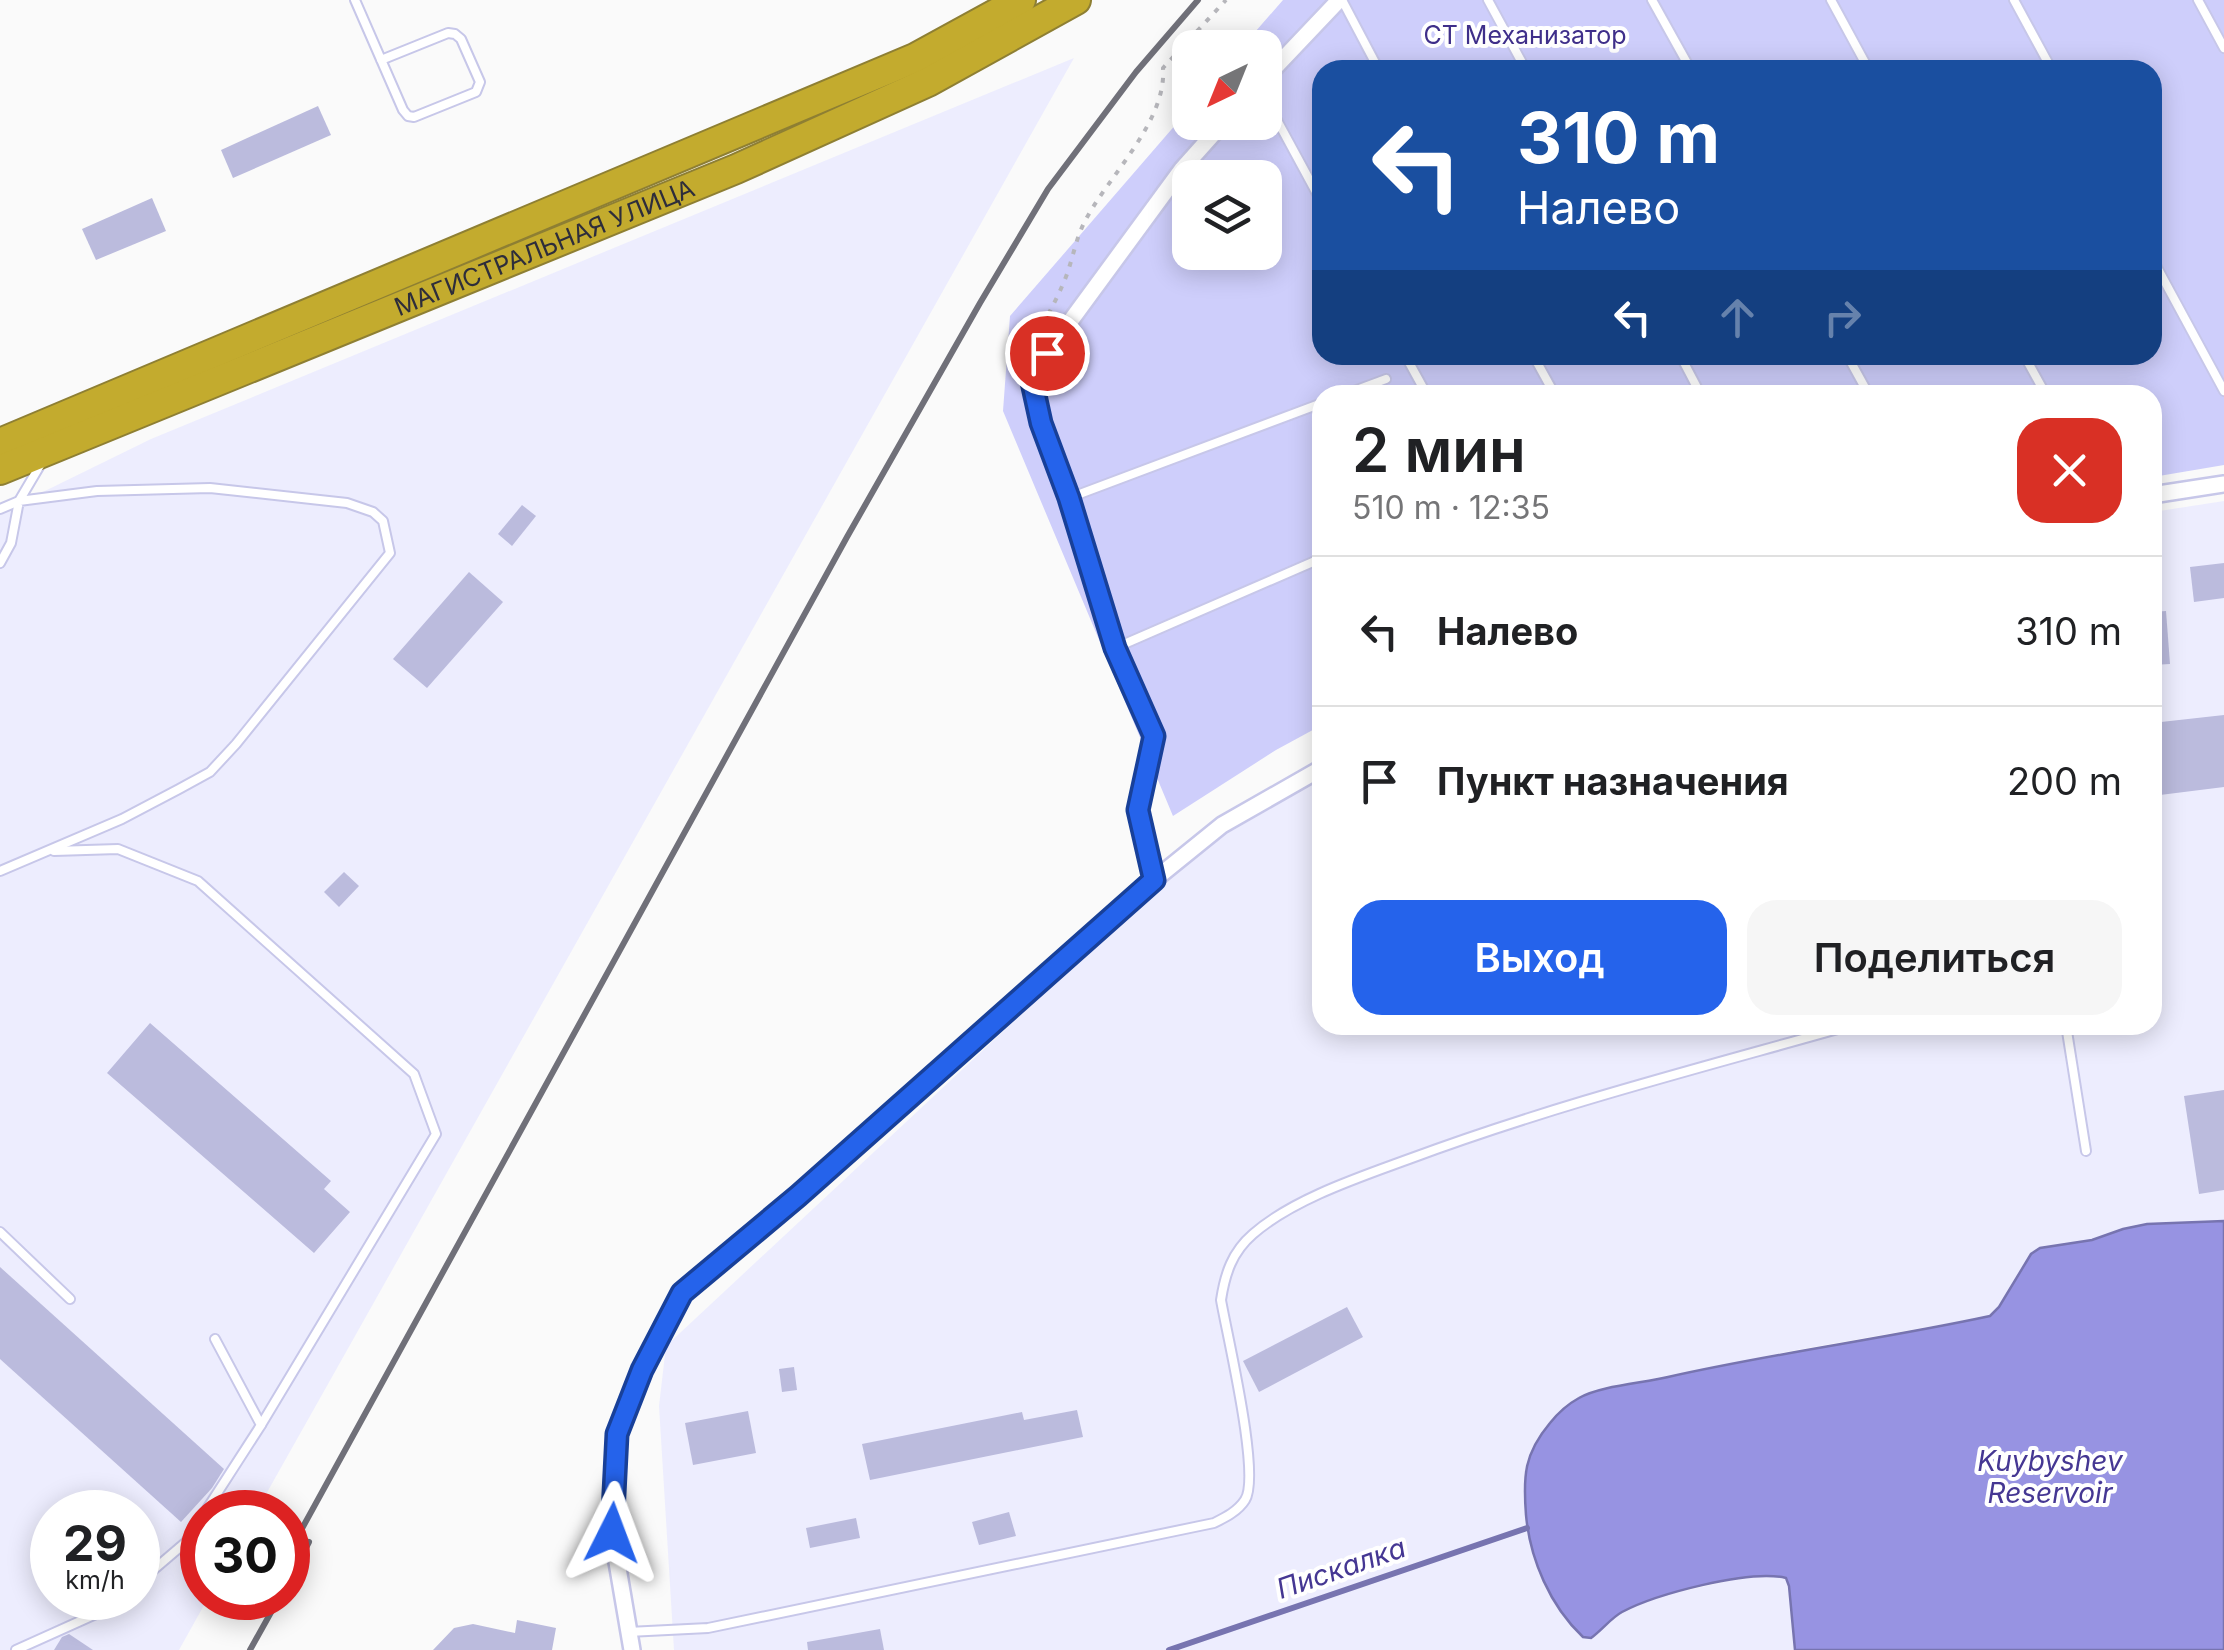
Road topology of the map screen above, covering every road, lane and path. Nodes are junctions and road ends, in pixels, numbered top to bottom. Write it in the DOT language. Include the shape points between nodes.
graph roads {
  1 [pos="355,0"];
  2 [pos="1021,0"];
  3 [pos="1076,0"];
  4 [pos="1226,0"];
  5 [pos="1340,0"];
  6 [pos="1488,0"];
  7 [pos="1652,0"];
  8 [pos="1830,0"];
  9 [pos="2014,0"];
  10 [pos="2198,0"];
  11 [pos="2224,48"];
  12 [pos="381,60"];
  13 [pos="1282,60"];
  14 [pos="1374,60"];
  15 [pos="1521,60"];
  16 [pos="1685,60"];
  17 [pos="1863,60"];
  18 [pos="2047,60"];
  19 [pos="1282,129"];
  20 [pos="1208,140"];
  21 [pos="1312,185"];
  22 [pos="2162,276"];
  23 [pos="1033,343"];
  24 [pos="1386,379"];
  25 [pos="1370,385"];
  26 [pos="2224,391"];
  27 [pos="1312,406"];
  28 [pos="0,443"];
  29 [pos="49,449"];
  30 [pos="0,470"];
  31 [pos="2224,484"];
  32 [pos="2162,493"];
  33 [pos="1069,498"];
  34 [pos="20,501"];
  35 [pos="0,510"];
  36 [pos="1312,562"];
  37 [pos="0,563"];
  38 [pos="1115,648"];
  39 [pos="1312,774"];
  40 [pos="49,851"];
  41 [pos="0,871"];
  42 [pos="1154,880"];
  43 [pos="1816,1035"];
  44 [pos="2068,1035"];
  45 [pos="2086,1151"];
  46 [pos="0,1232"];
  47 [pos="70,1300"];
  48 [pos="215,1339"];
  49 [pos="261,1425"];
  50 [pos="219,1490"];
  51 [pos="180,1547"];
  52 [pos="160,1564"];
  53 [pos="83,1620"];
  54 [pos="628,1632"];
  55 [pos="16,1650"];
  56 [pos="632,1650"];
  1 -- 12 [label="lane"];
  2 -- 28 [label="highway, МАГИСТРАЛЬНАЯ УЛИЦА" via="898,65"];
  3 -- 29 [label="highway, МАГИСТРАЛЬНАЯ УЛИЦА" via="928,82 736,169"];
  4 -- 23 [label="path" via="1163,68 1159,102 1093,206"];
  5 -- 13 [label="street"];
  5 -- 14 [label="lane"];
  6 -- 15 [label="lane"];
  7 -- 16 [label="lane"];
  8 -- 17 [label="lane"];
  9 -- 18 [label="lane"];
  10 -- 11 [label="lane"];
  12 -- 12 [label="lane" via="455,34 480,82 476,92 408,116"];
  19 -- 21 [label="lane"];
  20 -- 33 [label="street" via="1032,382"];
  22 -- 26 [label="lane"];
  24 -- 25 [label="lane"];
  27 -- 33 [label="lane"];
  29 -- 30 [label="highway, МАГИСТРАЛЬНАЯ УЛИЦА"];
  29 -- 34 [label="lane"];
  31 -- 32 [label="street"];
  33 -- 38 [label="street"];
  34 -- 35 [label="lane"];
  34 -- 37 [label="lane"];
  34 -- 40 [label="lane" via="97,490 210,488 346,503 383,521 390,552 210,772"];
  36 -- 38 [label="lane"];
  38 -- 42 [label="street" via="1154,736 1138,810"];
  39 -- 42 [label="street" via="1222,825"];
  40 -- 41 [label="lane"];
  40 -- 49 [label="lane" via="118,849 198,882 414,1074 436,1134"];
  42 -- 54 [label="street" via="682,1293 617,1434 612,1533"];
  43 -- 54 [label="lane" via="1464,1138 1346,1182 1252,1234 1234,1254 1221,1300 1251,1469 1247,1498 1231,1515 708,1628"];
  44 -- 45 [label="lane"];
  46 -- 47 [label="lane"];
  48 -- 49 [label="lane"];
  49 -- 50 [label="lane"];
  51 -- 52 [label="lane"];
  53 -- 55 [label="lane"];
  54 -- 56 [label="street"];
}
